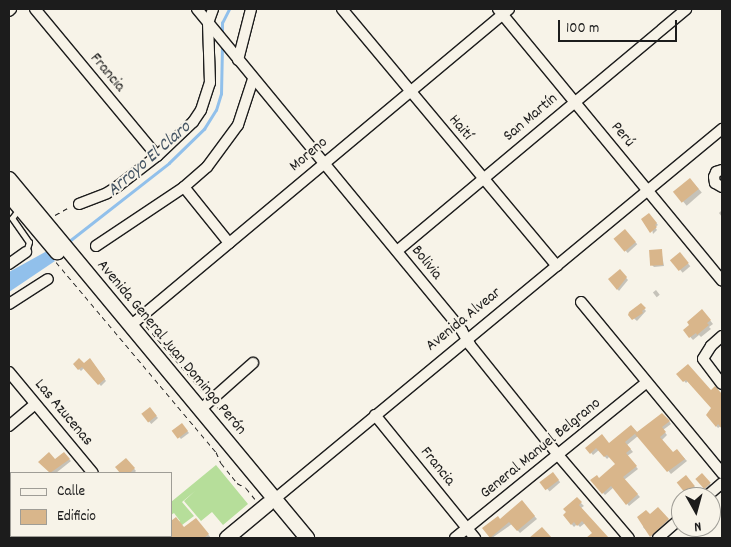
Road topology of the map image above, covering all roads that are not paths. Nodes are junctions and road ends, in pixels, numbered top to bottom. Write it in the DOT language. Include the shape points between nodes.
graph roads {
  1 [pos="35,9"];
  2 [pos="197,9"];
  3 [pos="213,9"];
  4 [pos="250,9"];
  5 [pos="342,9"];
  6 [pos="686,9"];
  7 [pos="503,11"];
  8 [pos="211,26"];
  9 [pos="235,57"];
  10 [pos="253,79"];
  11 [pos="410,91"];
  12 [pos="574,102"];
  13 [pos="722,129"];
  14 [pos="157,156"];
  15 [pos="323,163"];
  16 [pos="722,170"];
  17 [pos="9,179"];
  18 [pos="483,179"];
  19 [pos="184,187"];
  20 [pos="722,187"];
  21 [pos="649,190"];
  22 [pos="9,195"];
  23 [pos="78,204"];
  24 [pos="20,208"];
  25 [pos="53,239"];
  26 [pos="229,243"];
  27 [pos="96,246"];
  28 [pos="26,252"];
  29 [pos="397,252"];
  30 [pos="66,262"];
  31 [pos="9,264"];
  32 [pos="557,266"];
  33 [pos="48,279"];
  34 [pos="722,281"];
  35 [pos="581,302"];
  36 [pos="9,304"];
  37 [pos="130,326"];
  38 [pos="722,336"];
  39 [pos="467,340"];
  40 [pos="253,363"];
  41 [pos="9,372"];
  42 [pos="646,383"];
  43 [pos="722,384"];
  44 [pos="35,404"];
  45 [pos="200,410"];
  46 [pos="375,415"];
  47 [pos="9,426"];
  48 [pos="558,455"];
  49 [pos="92,472"];
  50 [pos="722,473"];
  51 [pos="267,502"];
  52 [pos="671,527"];
  53 [pos="467,528"];
  54 [pos="227,538"];
  55 [pos="296,538"];
  56 [pos="307,538"];
  57 [pos="455,538"];
  58 [pos="475,538"];
  59 [pos="629,538"];
  60 [pos="658,538"];
  1 -- 14 [label="street, Francia"];
  2 -- 8 [label="street, Bolivia"];
  3 -- 8 [label="street"];
  4 -- 9 [label="street"];
  5 -- 11 [label="street, Haití"];
  6 -- 12 [label="street, San Martín"];
  7 -- 11 [label="street, Moreno"];
  7 -- 12 [label="street, Perú"];
  8 -- 9 [label="street, Bolivia"];
  8 -- 14 [label="street" via="207,97 192,122"];
  9 -- 10 [label="street, Bolivia"];
  10 -- 15 [label="street, Bolivia"];
  10 -- 19 [label="street" via="238,124 207,167"];
  11 -- 15 [label="street, Moreno"];
  11 -- 18 [label="street, Haití"];
  12 -- 18 [label="street, San Martín"];
  12 -- 21 [label="street, Perú"];
  13 -- 21 [label="street, Avenida Alvear"];
  14 -- 23 [label="street" via="107,193"];
  15 -- 26 [label="street, Moreno"];
  15 -- 29 [label="street, Bolivia"];
  16 -- 20 [label="street" via="714,177 715,183"];
  17 -- 25 [label="main road, Avenida General Juan Domingo Perón"];
  18 -- 29 [label="street, San Martín"];
  18 -- 32 [label="street, Haití"];
  19 -- 26 [label="street"];
  19 -- 27 [label="street"];
  21 -- 32 [label="street, Avenida Alvear"];
  21 -- 34 [label="street, Perú"];
  22 -- 24 [label="main road, Avenida General Juan Domingo Perón"];
  24 -- 25 [label="main road, Avenida General Juan Domingo Perón"];
  24 -- 28 [label="lane" via="12,218 29,242"];
  25 -- 30 [label="main road, Avenida General Juan Domingo Perón"];
  26 -- 37 [label="street, Moreno"];
  28 -- 31 [label="street"];
  29 -- 39 [label="street, Bolivia"];
  30 -- 37 [label="main road, Avenida General Juan Domingo Perón"];
  30 -- 51 [label="main road, Avenida General Juan Domingo Perón"];
  32 -- 39 [label="street, Avenida Alvear"];
  33 -- 36 [label="street"];
  35 -- 42 [label="street"];
  37 -- 45 [label="main road, Avenida General Juan Domingo Perón"];
  38 -- 43 [label="street" via="703,359"];
  39 -- 46 [label="street, Avenida Alvear"];
  39 -- 48 [label="street, Bolivia"];
  40 -- 45 [label="street"];
  41 -- 44 [label="street, Las Azucenas"];
  42 -- 48 [label="street, General Manuel Belgrano"];
  42 -- 50 [label="street"];
  44 -- 47 [label="street"];
  44 -- 49 [label="street, Las Azucenas"];
  45 -- 51 [label="main road, Avenida General Juan Domingo Perón"];
  46 -- 51 [label="street, Avenida Alvear"];
  46 -- 53 [label="street, Francia"];
  48 -- 53 [label="street, General Manuel Belgrano"];
  48 -- 59 [label="street, Bolivia"];
  51 -- 54 [label="main road, Avenida Alvear"];
  51 -- 55 [label="main road, Avenida General Juan Domingo Perón"];
  51 -- 56 [label="main road, Avenida General Juan Domingo Perón"];
  52 -- 60 [label="street"];
  53 -- 57 [label="street, General Manuel Belgrano"];
  53 -- 58 [label="street, Francia"];
}
